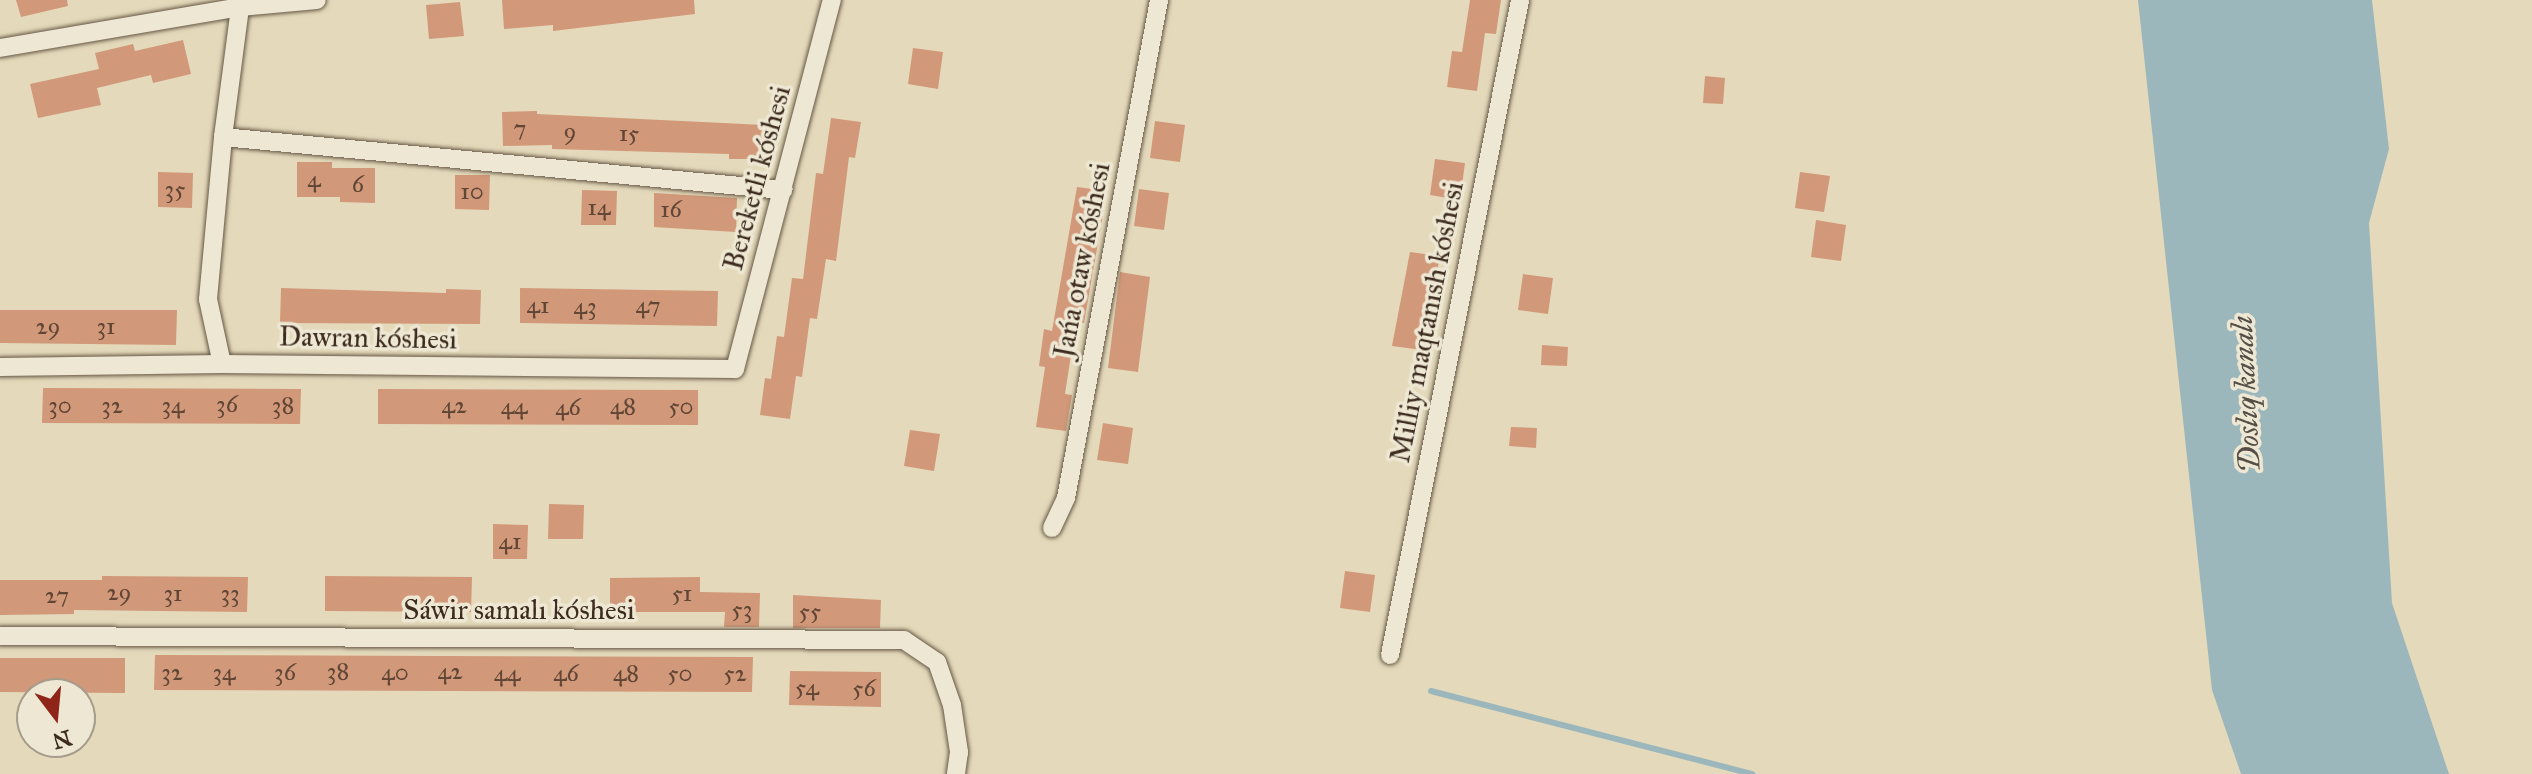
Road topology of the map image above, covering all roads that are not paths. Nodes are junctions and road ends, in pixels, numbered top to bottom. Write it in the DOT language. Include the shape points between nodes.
graph roads {
  1 [pos="317,0"];
  2 [pos="832,0"];
  3 [pos="1159,0"];
  4 [pos="1520,0"];
  5 [pos="240,4"];
  6 [pos="0,48"];
  7 [pos="223,137"];
  8 [pos="783,190"];
  9 [pos="222,364"];
  10 [pos="0,367"];
  11 [pos="735,369"];
  12 [pos="1052,528"];
  13 [pos="0,636"];
  14 [pos="1390,655"];
  15 [pos="956,774"];
  1 -- 5 [label="street"];
  2 -- 8 [label="street, Bereketli kóshesi"];
  3 -- 12 [label="street, Jańa otaw kóshesi" via="1066,498"];
  4 -- 14 [label="street, Milliy maqtanısh kóshesi"];
  5 -- 6 [label="street"];
  5 -- 7 [label="street"];
  7 -- 8 [label="street"];
  7 -- 9 [label="street" via="208,299"];
  8 -- 11 [label="street, Bereketli kóshesi"];
  9 -- 10 [label="street, Dawran kóshesi"];
  9 -- 11 [label="street, Dawran kóshesi"];
  13 -- 15 [label="street, Sáwir samalı kóshesi" via="904,640 937,662 952,705 959,752"];
}
